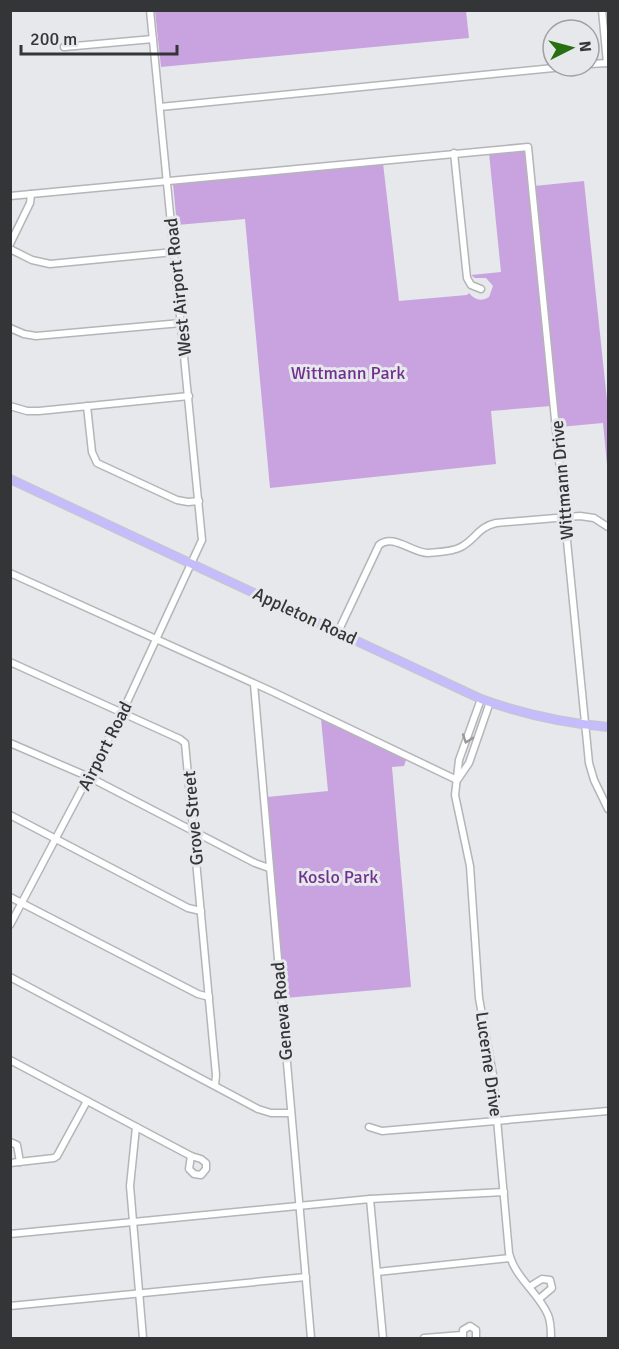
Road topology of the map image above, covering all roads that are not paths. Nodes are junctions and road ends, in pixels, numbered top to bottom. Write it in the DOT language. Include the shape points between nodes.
graph roads {
  1 [pos="150,10"];
  2 [pos="602,10"];
  3 [pos="153,39"];
  4 [pos="64,47"];
  5 [pos="608,63"];
  6 [pos="541,69"];
  7 [pos="160,107"];
  8 [pos="454,153"];
  9 [pos="167,181"];
  10 [pos="31,194"];
  11 [pos="10,196"];
  12 [pos="10,247"];
  13 [pos="174,252"];
  14 [pos="481,289"];
  15 [pos="181,323"];
  16 [pos="10,328"];
  17 [pos="189,396"];
  18 [pos="10,406"];
  19 [pos="87,406"];
  20 [pos="10,479"];
  21 [pos="199,501"];
  22 [pos="565,517"];
  23 [pos="609,527"];
  24 [pos="192,562"];
  25 [pos="10,573"];
  26 [pos="338,632"];
  27 [pos="156,640"];
  28 [pos="10,662"];
  29 [pos="254,684"];
  30 [pos="481,699"];
  31 [pos="490,702"];
  32 [pos="122,713"];
  33 [pos="585,724"];
  34 [pos="609,727"];
  35 [pos="10,743"];
  36 [pos="89,777"];
  37 [pos="457,780"];
  38 [pos="609,809"];
  39 [pos="10,815"];
  40 [pos="194,832"];
  41 [pos="57,839"];
  42 [pos="268,868"];
  43 [pos="10,897"];
  44 [pos="22,903"];
  45 [pos="201,911"];
  46 [pos="10,925"];
  47 [pos="10,977"];
  48 [pos="209,997"];
  49 [pos="10,1060"];
  50 [pos="215,1085"];
  51 [pos="87,1101"];
  52 [pos="609,1111"];
  53 [pos="291,1113"];
  54 [pos="497,1121"];
  55 [pos="136,1127"];
  56 [pos="369,1127"];
  57 [pos="10,1142"];
  58 [pos="191,1156"];
  59 [pos="20,1162"];
  60 [pos="10,1163"];
  61 [pos="504,1192"];
  62 [pos="370,1199"];
  63 [pos="299,1206"];
  64 [pos="133,1222"];
  65 [pos="10,1234"];
  66 [pos="510,1258"];
  67 [pos="376,1272"];
  68 [pos="306,1277"];
  69 [pos="529,1287"];
  70 [pos="140,1293"];
  71 [pos="539,1299"];
  72 [pos="10,1306"];
  73 [pos="463,1337"];
  74 [pos="144,1338"];
  75 [pos="311,1338"];
  76 [pos="382,1338"];
  77 [pos="424,1338"];
  78 [pos="476,1338"];
  79 [pos="551,1338"];
  1 -- 3 [label="street, West Airport Road"];
  2 -- 5 [label="street"];
  3 -- 4 [label="street"];
  3 -- 7 [label="street, West Airport Road"];
  6 -- 7 [label="street"];
  7 -- 9 [label="street, West Airport Road"];
  8 -- 9 [label="street"];
  8 -- 14 [label="street" via="467,278 471,285"];
  8 -- 22 [label="street, Wittmann Drive" via="528,147"];
  9 -- 10 [label="street"];
  9 -- 13 [label="street, West Airport Road"];
  10 -- 11 [label="street"];
  10 -- 12 [label="street"];
  12 -- 13 [label="street" via="32,260 50,264"];
  13 -- 15 [label="street, West Airport Road"];
  15 -- 16 [label="street" via="36,336"];
  15 -- 17 [label="street, West Airport Road"];
  17 -- 19 [label="street"];
  17 -- 21 [label="street, West Airport Road"];
  18 -- 19 [label="street" via="33,411"];
  19 -- 21 [label="street" via="92,453 97,463 177,500"];
  20 -- 24 [label="main road, Appleton Road"];
  21 -- 24 [label="street, West Airport Road" via="202,535"];
  22 -- 23 [label="street" via="586,516"];
  22 -- 26 [label="street" via="490,525 455,550 422,552 386,541 380,545"];
  22 -- 33 [label="street, Wittmann Drive"];
  24 -- 26 [label="main road, Appleton Road"];
  24 -- 27 [label="street, Airport Road"];
  25 -- 27 [label="street"];
  26 -- 30 [label="main road, Appleton Road"];
  27 -- 29 [label="street"];
  27 -- 32 [label="street, Airport Road"];
  28 -- 32 [label="street, Grove Street"];
  29 -- 37 [label="street"];
  29 -- 42 [label="street, Geneva Road"];
  30 -- 31 [label="main road, Appleton Road"];
  30 -- 37 [label="street, Lucerne Drive, one-way" via="459,760"];
  31 -- 33 [label="main road, Appleton Road" via="533,716"];
  31 -- 37 [label="street" via="469,763"];
  32 -- 36 [label="street, Airport Road"];
  32 -- 40 [label="street, Grove Street" via="185,743"];
  33 -- 34 [label="main road, Appleton Road"];
  33 -- 38 [label="street, Wittmann Drive" via="591,772"];
  35 -- 36 [label="street"];
  36 -- 40 [label="street"];
  36 -- 41 [label="street, Airport Road"];
  37 -- 54 [label="street, Lucerne Drive" via="455,795 470,866 479,998 494,1075"];
  39 -- 41 [label="street"];
  40 -- 42 [label="street"];
  40 -- 45 [label="street, Grove Street"];
  41 -- 44 [label="street, Airport Road"];
  41 -- 45 [label="street" via="188,908"];
  42 -- 53 [label="street, Geneva Road"];
  43 -- 44 [label="street"];
  44 -- 46 [label="street, Airport Road"];
  44 -- 48 [label="street"];
  45 -- 48 [label="street, Grove Street"];
  47 -- 50 [label="street"];
  48 -- 50 [label="street, Grove Street"];
  49 -- 51 [label="street"];
  50 -- 53 [label="street" via="262,1111"];
  51 -- 55 [label="street"];
  51 -- 59 [label="street" via="57,1156"];
  52 -- 54 [label="street"];
  53 -- 63 [label="street, Geneva Road"];
  54 -- 56 [label="street" via="382,1131"];
  54 -- 61 [label="street, Lucerne Drive"];
  55 -- 58 [label="street"];
  55 -- 64 [label="street" via="130,1186"];
  57 -- 59 [label="street" via="17,1145"];
  59 -- 60 [label="street"];
  61 -- 62 [label="street"];
  61 -- 66 [label="street, Lucerne Drive"];
  62 -- 63 [label="street"];
  62 -- 67 [label="street"];
  63 -- 64 [label="street"];
  63 -- 68 [label="street, Geneva Road"];
  64 -- 65 [label="street"];
  64 -- 70 [label="street"];
  66 -- 67 [label="street"];
  66 -- 69 [label="street, Lucerne Drive"];
  67 -- 76 [label="street"];
  68 -- 70 [label="street"];
  68 -- 75 [label="street, Geneva Road"];
  69 -- 71 [label="street, Lucerne Drive"];
  69 -- 71 [label="street" via="542,1279 550,1280 552,1288"];
  70 -- 72 [label="street"];
  70 -- 74 [label="street"];
  71 -- 79 [label="street, Lucerne Drive" via="549,1320"];
  73 -- 77 [label="street"];
  73 -- 78 [label="street" via="465,1328 472,1327"];
}
